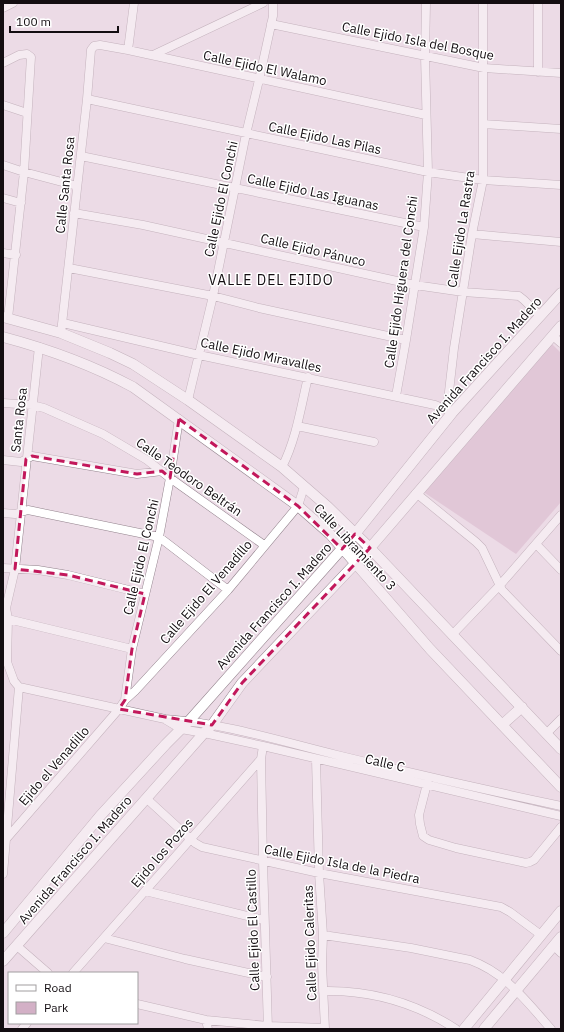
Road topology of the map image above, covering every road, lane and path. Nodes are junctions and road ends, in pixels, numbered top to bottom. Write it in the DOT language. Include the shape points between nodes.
graph roads {
  1 [pos="13,3"];
  2 [pos="134,3"];
  3 [pos="263,3"];
  4 [pos="273,3"];
  5 [pos="426,3"];
  6 [pos="483,3"];
  7 [pos="538,3"];
  8 [pos="3,8"];
  9 [pos="271,24"];
  10 [pos="100,45"];
  11 [pos="128,50"];
  12 [pos="153,56"];
  13 [pos="425,56"];
  14 [pos="3,63"];
  15 [pos="484,68"];
  16 [pos="538,72"];
  17 [pos="561,73"];
  18 [pos="260,80"];
  19 [pos="86,99"];
  20 [pos="3,105"];
  21 [pos="27,113"];
  22 [pos="426,115"];
  23 [pos="483,124"];
  24 [pos="561,129"];
  25 [pos="246,134"];
  26 [pos="80,156"];
  27 [pos="3,165"];
  28 [pos="24,172"];
  29 [pos="428,172"];
  30 [pos="483,180"];
  31 [pos="561,185"];
  32 [pos="77,186"];
  33 [pos="235,188"];
  34 [pos="3,198"];
  35 [pos="21,203"];
  36 [pos="74,213"];
  37 [pos="424,227"];
  38 [pos="472,234"];
  39 [pos="224,242"];
  40 [pos="561,242"];
  41 [pos="3,253"];
  42 [pos="16,255"];
  43 [pos="69,268"];
  44 [pos="414,285"];
  45 [pos="463,292"];
  46 [pos="561,293"];
  47 [pos="212,296"];
  48 [pos="540,316"];
  49 [pos="6,318"];
  50 [pos="63,323"];
  51 [pos="561,326"];
  52 [pos="61,333"];
  53 [pos="553,336"];
  54 [pos="3,337"];
  55 [pos="406,340"];
  56 [pos="561,343"];
  57 [pos="39,347"];
  58 [pos="199,355"];
  59 [pos="308,377"];
  60 [pos="396,396"];
  61 [pos="188,400"];
  62 [pos="3,403"];
  63 [pos="32,405"];
  64 [pos="449,411"];
  65 [pos="179,419"];
  66 [pos="297,426"];
  67 [pos="374,442"];
  68 [pos="26,459"];
  69 [pos="3,460"];
  70 [pos="282,467"];
  71 [pos="162,471"];
  72 [pos="170,478"];
  73 [pos="304,486"];
  74 [pos="416,493"];
  75 [pos="298,506"];
  76 [pos="21,512"];
  77 [pos="3,513"];
  78 [pos="561,515"];
  79 [pos="355,534"];
  80 [pos="159,538"];
  81 [pos="536,544"];
  82 [pos="264,545"];
  83 [pos="370,548"];
  84 [pos="342,549"];
  85 [pos="355,563"];
  86 [pos="3,568"];
  87 [pos="15,569"];
  88 [pos="561,570"];
  89 [pos="500,585"];
  90 [pos="228,590"];
  91 [pos="145,594"];
  92 [pos="4,608"];
  93 [pos="8,619"];
  94 [pos="452,634"];
  95 [pos="132,649"];
  96 [pos="561,651"];
  97 [pos="5,661"];
  98 [pos="19,688"];
  99 [pos="125,700"];
  100 [pos="522,708"];
  101 [pos="119,709"];
  102 [pos="165,719"];
  103 [pos="561,720"];
  104 [pos="189,721"];
  105 [pos="212,725"];
  106 [pos="502,725"];
  107 [pos="181,729"];
  108 [pos="204,733"];
  109 [pos="546,734"];
  110 [pos="263,746"];
  111 [pos="561,749"];
  112 [pos="338,755"];
  113 [pos="261,759"];
  114 [pos="316,759"];
  115 [pos="338,764"];
  116 [pos="428,781"];
  117 [pos="561,787"];
  118 [pos="146,798"];
  119 [pos="561,806"];
  120 [pos="561,816"];
  121 [pos="561,827"];
  122 [pos="7,838"];
  123 [pos="191,839"];
  124 [pos="263,861"];
  125 [pos="319,873"];
  126 [pos="3,874"];
  127 [pos="145,892"];
  128 [pos="561,911"];
  129 [pos="264,920"];
  130 [pos="3,933"];
  131 [pos="323,936"];
  132 [pos="541,936"];
  133 [pos="561,937"];
  134 [pos="104,938"];
  135 [pos="17,946"];
  136 [pos="554,946"];
  137 [pos="561,953"];
  138 [pos="3,961"];
  139 [pos="47,972"];
  140 [pos="74,972"];
  141 [pos="267,977"];
  142 [pos="505,979"];
  143 [pos="516,989"];
  144 [pos="324,991"];
  145 [pos="138,1004"];
  146 [pos="206,1020"];
  147 [pos="268,1027"];
  148 [pos="325,1028"];
  149 [pos="208,1029"];
  150 [pos="456,1029"];
  151 [pos="464,1029"];
  152 [pos="484,1029"];
  153 [pos="551,1029"];
  1 -- 8 [label="street"];
  2 -- 11 [label="street"];
  3 -- 12 [label="street"];
  4 -- 9 [label="street, Calle Ejido El Conchi"];
  5 -- 13 [label="street, Calle Ejido Higuera del Conchi"];
  6 -- 15 [label="street, Calle Ejido La Rastra"];
  7 -- 16 [label="street"];
  9 -- 13 [label="street, Calle Ejido Isla del Bosque"];
  9 -- 18 [label="street, Calle Ejido El Conchi"];
  10 -- 11 [label="street, Calle Ejido El Walamo"];
  10 -- 19 [label="street, Calle Santa Rosa" via="94,46 91,50"];
  11 -- 12 [label="street, Calle Ejido El Walamo"];
  12 -- 18 [label="street, Calle Ejido El Walamo"];
  13 -- 15 [label="street, Calle Ejido Isla del Bosque"];
  13 -- 22 [label="street, Calle Ejido Higuera del Conchi"];
  14 -- 21 [label="street" via="27,54 32,57"];
  15 -- 16 [label="street, Calle Ejido Isla del Bosque"];
  15 -- 23 [label="street, Calle Ejido La Rastra"];
  16 -- 17 [label="street, Calle Ejido Isla del Bosque"];
  18 -- 22 [label="street, Calle Ejido El Walamo"];
  18 -- 25 [label="street, Calle Ejido El Conchi"];
  19 -- 25 [label="street, Calle Ejido Las Pilas"];
  19 -- 26 [label="street, Calle Santa Rosa"];
  20 -- 21 [label="street"];
  21 -- 28 [label="street"];
  22 -- 29 [label="street, Calle Ejido Higuera del Conchi"];
  23 -- 24 [label="street"];
  23 -- 30 [label="street, Calle Ejido La Rastra"];
  25 -- 29 [label="street, Calle Ejido Las Pilas"];
  25 -- 33 [label="street, Calle Ejido El Conchi"];
  26 -- 32 [label="street, Calle Santa Rosa"];
  26 -- 33 [label="street, Calle Ejido Las Iguanas"];
  27 -- 28 [label="street"];
  28 -- 32 [label="street"];
  28 -- 35 [label="street"];
  29 -- 30 [label="street, Calle Ejido Las Pilas"];
  29 -- 37 [label="street, Calle Ejido Higuera del Conchi"];
  30 -- 31 [label="street, Calle Ejido Las Pilas"];
  30 -- 38 [label="street, Calle Ejido La Rastra"];
  32 -- 36 [label="street, Calle Santa Rosa"];
  33 -- 37 [label="street, Calle Ejido Las Iguanas"];
  33 -- 39 [label="street, Calle Ejido El Conchi"];
  34 -- 35 [label="street"];
  35 -- 42 [label="street"];
  36 -- 39 [label="street, Calle Ejido Pánuco"];
  36 -- 43 [label="street, Calle Santa Rosa"];
  37 -- 44 [label="street, Calle Ejido Higuera del Conchi"];
  38 -- 40 [label="street"];
  38 -- 45 [label="street, Calle Ejido La Rastra"];
  39 -- 44 [label="street, Calle Ejido Pánuco"];
  39 -- 47 [label="street, Calle Ejido El Conchi"];
  41 -- 42 [label="street"];
  42 -- 49 [label="street"];
  43 -- 47 [label="street"];
  43 -- 50 [label="street, Calle Santa Rosa"];
  44 -- 45 [label="street, Calle Ejido Pánuco"];
  44 -- 55 [label="street, Calle Ejido Higuera del Conchi"];
  45 -- 48 [label="street, Calle Ejido Pánuco" via="518,296"];
  45 -- 64 [label="street, Calle Ejido La Rastra" via="454,348"];
  46 -- 48 [label="street, Avenida Francisco I. Madero"];
  47 -- 55 [label="street"];
  47 -- 58 [label="street, Calle Ejido El Conchi"];
  48 -- 64 [label="street, Avenida Francisco I. Madero"];
  49 -- 52 [label="street, Calle Libramiento 3"];
  50 -- 52 [label="street, Calle Santa Rosa"];
  50 -- 58 [label="street, Calle Ejido Miravalles"];
  51 -- 53 [label="street, Avenida Francisco I. Madero"];
  52 -- 61 [label="street, Calle Libramiento 3" via="133,364"];
  53 -- 56 [label="street"];
  53 -- 74 [label="street, Avenida Francisco I. Madero"];
  54 -- 57 [label="street, Calle Libramiento 3"];
  55 -- 60 [label="street, Calle Ejido Higuera del Conchi"];
  57 -- 63 [label="street, Santa Rosa"];
  57 -- 65 [label="street, Calle Libramiento 3" via="110,374 134,387"];
  58 -- 59 [label="street, Calle Ejido Miravalles"];
  58 -- 61 [label="street, Calle Ejido El Conchi"];
  59 -- 60 [label="street, Calle Ejido Miravalles"];
  59 -- 66 [label="street"];
  60 -- 64 [label="street, Calle Ejido Miravalles"];
  61 -- 70 [label="street, Calle Libramiento 3"];
  62 -- 63 [label="street, Calle Teodoro Beltrán"];
  63 -- 68 [label="street, Santa Rosa"];
  63 -- 71 [label="street, Calle Teodoro Beltrán" via="102,434"];
  64 -- 79 [label="street, Avenida Francisco I. Madero"];
  65 -- 72 [label="street, Calle Ejido El Conchi"];
  65 -- 75 [label="street, Calle Libramiento 3"];
  66 -- 67 [label="street"];
  66 -- 70 [label="street"];
  68 -- 69 [label="street" via="21,462"];
  68 -- 71 [label="street" via="32,456 137,474"];
  68 -- 76 [label="street, Santa Rosa"];
  70 -- 73 [label="street, Calle Libramiento 3"];
  71 -- 72 [label="street, Calle Teodoro Beltrán"];
  72 -- 80 [label="street, Calle Ejido El Conchi"];
  72 -- 82 [label="street, Calle Teodoro Beltrán"];
  73 -- 75 [label="street, Calle Ejido El Venadillo"];
  73 -- 79 [label="street, Calle Libramiento 3"];
  74 -- 83 [label="street, Avenida Francisco I. Madero"];
  74 -- 89 [label="street" via="479,545"];
  75 -- 82 [label="street, Calle Ejido El Venadillo"];
  75 -- 84 [label="street, Calle Libramiento 3" via="330,534"];
  76 -- 77 [label="street"];
  76 -- 80 [label="street" via="28,510"];
  76 -- 87 [label="street, Santa Rosa"];
  78 -- 81 [label="street"];
  79 -- 83 [label="street, Calle Libramiento 3"];
  79 -- 84 [label="street, Avenida Francisco I. Madero"];
  80 -- 90 [label="street"];
  80 -- 91 [label="street, Calle Ejido El Conchi"];
  81 -- 88 [label="street"];
  81 -- 89 [label="street"];
  82 -- 90 [label="street, Calle Ejido El Venadillo"];
  83 -- 85 [label="street, Avenida Francisco I. Madero"];
  83 -- 94 [label="street, Calle Libramiento 3"];
  84 -- 85 [label="street, Calle Libramiento 3"];
  84 -- 104 [label="street, Avenida Francisco I. Madero"];
  85 -- 105 [label="street, Avenida Francisco I. Madero" via="242,683"];
  85 -- 106 [label="street, Calle Libramiento 3" via="430,649"];
  86 -- 87 [label="street"];
  87 -- 91 [label="street" via="68,575"];
  87 -- 92 [label="street, Santa Rosa"];
  89 -- 94 [label="street"];
  89 -- 96 [label="street"];
  90 -- 99 [label="street, Calle Ejido El Venadillo"];
  91 -- 95 [label="street, Calle Ejido El Conchi"];
  92 -- 93 [label="street, Santa Rosa"];
  93 -- 95 [label="street"];
  93 -- 97 [label="street, Santa Rosa"];
  94 -- 100 [label="street, Calle Libramiento 3"];
  95 -- 99 [label="street, Calle Ejido El Conchi"];
  97 -- 98 [label="street"];
  98 -- 101 [label="street"];
  98 -- 122 [label="street"];
  99 -- 101 [label="street, Calle Ejido El Venadillo"];
  100 -- 106 [label="street"];
  100 -- 109 [label="street, Calle Libramiento 3"];
  101 -- 102 [label="street"];
  101 -- 122 [label="street, Ejido el Venadillo"];
  102 -- 104 [label="street, Calle C"];
  102 -- 107 [label="street"];
  103 -- 109 [label="street"];
  104 -- 105 [label="street, Calle C"];
  104 -- 107 [label="street, Avenida Francisco I. Madero"];
  105 -- 108 [label="street, Avenida Francisco I. Madero"];
  105 -- 112 [label="street, Calle C"];
  106 -- 117 [label="street, Calle Libramiento 3"];
  107 -- 108 [label="street, Calle C"];
  107 -- 130 [label="street, Avenida Francisco I. Madero" via="100,816"];
  108 -- 110 [label="street, Calle C"];
  108 -- 118 [label="street, Avenida Francisco I. Madero"];
  109 -- 111 [label="street, Calle Libramiento 3"];
  110 -- 113 [label="street"];
  110 -- 114 [label="street, Calle C"];
  112 -- 115 [label="street"];
  112 -- 116 [label="street, Calle C"];
  113 -- 123 [label="street, Ejido los Pozos"];
  113 -- 124 [label="street, Calle Ejido El Castillo"];
  114 -- 115 [label="street, Calle C"];
  114 -- 125 [label="street, Calle Ejido Caleritas"];
  115 -- 116 [label="street, Calle C"];
  116 -- 119 [label="street, Calle C"];
  116 -- 120 [label="street, Calle C"];
  116 -- 121 [label="street" via="419,815 423,836 429,840 526,863 534,860"];
  118 -- 123 [label="street, Calle Ejido Isla de la Piedra"];
  118 -- 135 [label="street, Avenida Francisco I. Madero"];
  122 -- 126 [label="street"];
  123 -- 124 [label="street, Calle Ejido Isla de la Piedra" via="202,847"];
  123 -- 127 [label="street, Ejido los Pozos"];
  124 -- 125 [label="street, Calle Ejido Isla de la Piedra"];
  124 -- 129 [label="street, Calle Ejido El Castillo"];
  125 -- 131 [label="street, Calle Ejido Caleritas"];
  125 -- 132 [label="street, Calle Ejido Isla de la Piedra" via="501,907"];
  127 -- 129 [label="street"];
  127 -- 134 [label="street, Ejido los Pozos"];
  128 -- 132 [label="street"];
  129 -- 141 [label="street, Calle Ejido El Castillo"];
  131 -- 142 [label="street" via="411,948 470,960"];
  131 -- 144 [label="street, Calle Ejido Caleritas"];
  132 -- 142 [label="street"];
  133 -- 136 [label="street"];
  134 -- 140 [label="street, Ejido los Pozos"];
  134 -- 141 [label="street"];
  135 -- 138 [label="street, Avenida Francisco I. Madero"];
  135 -- 139 [label="street"];
  136 -- 137 [label="street"];
  136 -- 143 [label="street"];
  141 -- 147 [label="street, Calle Ejido El Castillo"];
  142 -- 143 [label="street"];
  142 -- 151 [label="street"];
  143 -- 152 [label="street"];
  143 -- 153 [label="street"];
  144 -- 148 [label="street, Calle Ejido Caleritas"];
  144 -- 150 [label="street" via="353,991 389,999 434,1015"];
  145 -- 146 [label="street"];
  146 -- 147 [label="street"];
  146 -- 149 [label="street"];
  147 -- 148 [label="street"];
}
